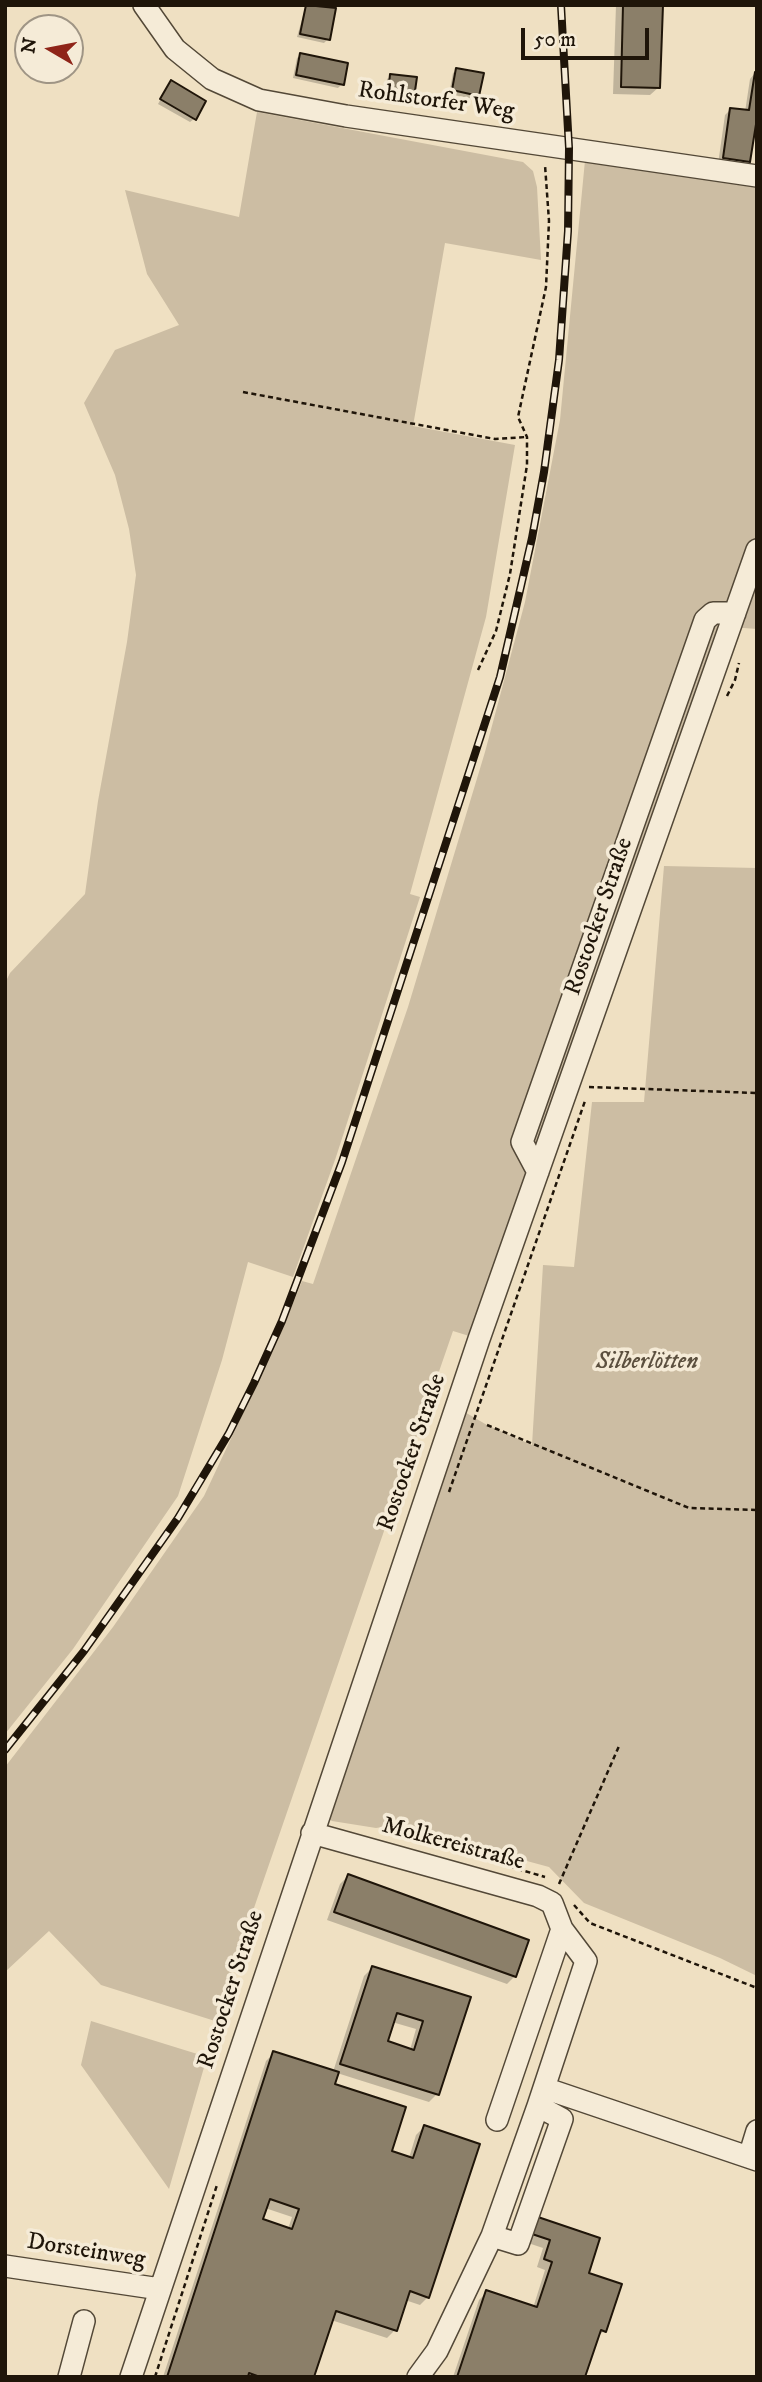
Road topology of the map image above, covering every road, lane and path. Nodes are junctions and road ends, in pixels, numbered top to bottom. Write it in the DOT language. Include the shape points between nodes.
graph roads {
  1 [pos="144,5"];
  2 [pos="543,144"];
  3 [pos="757,176"];
  4 [pos="243,392"];
  5 [pos="527,437"];
  6 [pos="757,550"];
  7 [pos="735,613"];
  8 [pos="740,657"];
  9 [pos="478,670"];
  10 [pos="725,700"];
  11 [pos="570,1082"];
  12 [pos="757,1093"];
  13 [pos="585,1099"];
  14 [pos="538,1172"];
  15 [pos="487,1425"];
  16 [pos="448,1497"];
  17 [pos="757,1510"];
  18 [pos="620,1746"];
  19 [pos="312,1833"];
  20 [pos="558,1886"];
  21 [pos="562,1928"];
  22 [pos="541,2097"];
  23 [pos="497,2120"];
  24 [pos="757,2131"];
  25 [pos="753,2159"];
  26 [pos="219,2178"];
  27 [pos="5,2266"];
  28 [pos="160,2289"];
  29 [pos="84,2321"];
  30 [pos="69,2377"];
  31 [pos="131,2377"];
  32 [pos="155,2377"];
  33 [pos="418,2377"];
  1 -- 2 [label="street, Rohlstorfer Weg" via="176,49 212,79 259,100"];
  2 -- 3 [label="street, Rohlstorfer Weg"];
  2 -- 5 [label="path" via="549,221 546,287 518,417"];
  4 -- 5 [label="path" via="495,439"];
  5 -- 9 [label="path" via="510,574 496,631"];
  6 -- 7 [label="street, Rostocker Straße"];
  7 -- 11 [label="street, Rostocker Straße"];
  7 -- 14 [label="street" via="713,613 705,620 522,1142"];
  8 -- 10 [label="path"];
  11 -- 12 [label="path" via="590,1087"];
  11 -- 14 [label="street, Rostocker Straße"];
  13 -- 16 [label="path"];
  14 -- 19 [label="street, Rostocker Straße"];
  15 -- 17 [label="path" via="689,1508"];
  18 -- 20 [label="path"];
  19 -- 21 [label="street, Molkereistraße" via="538,1896 552,1903"];
  19 -- 28 [label="street, Rostocker Straße"];
  21 -- 22 [label="street, Molkereistraße" via="586,1961"];
  21 -- 23 [label="street"];
  22 -- 25 [label="street"];
  22 -- 33 [label="street" via="492,2236 438,2351"];
  24 -- 25 [label="street"];
  26 -- 32 [label="path"];
  27 -- 28 [label="street, Dorsteinweg"];
  28 -- 31 [label="street, Rostocker Straße"];
  29 -- 30 [label="street"];
}
